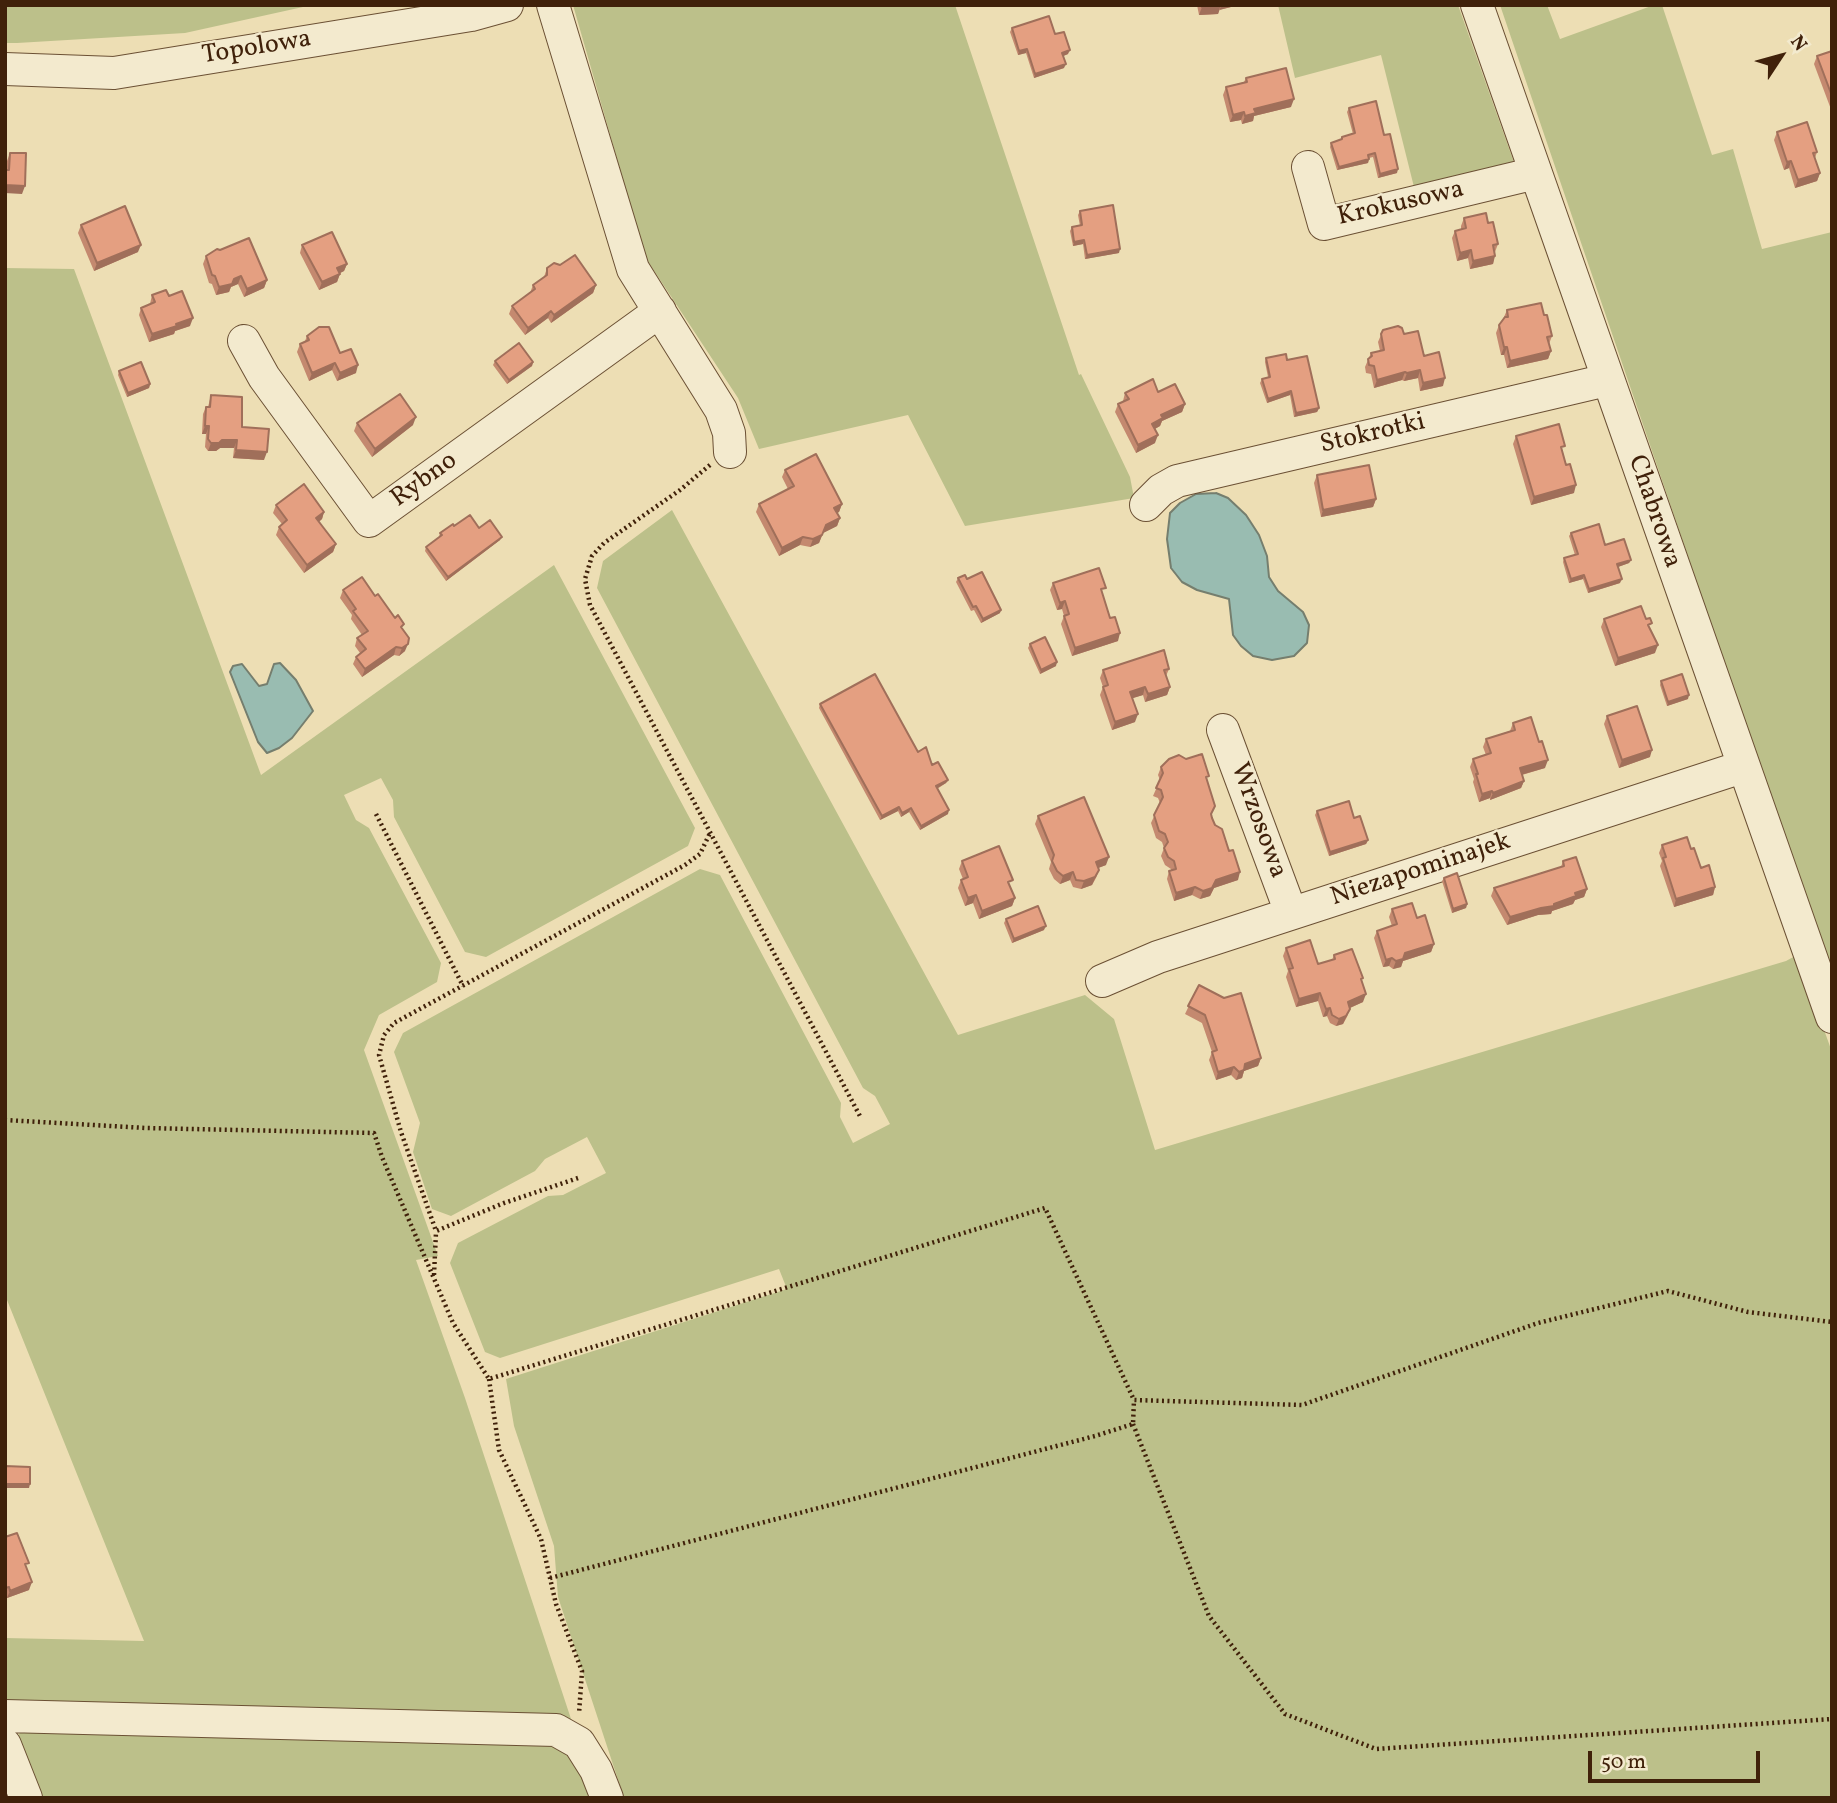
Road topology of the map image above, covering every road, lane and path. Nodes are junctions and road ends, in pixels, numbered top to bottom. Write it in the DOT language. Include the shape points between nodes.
graph roads {
  1 [pos="506,5"];
  2 [pos="553,5"];
  3 [pos="1477,5"];
  4 [pos="5,69"];
  5 [pos="1308,167"];
  6 [pos="1536,173"];
  7 [pos="660,311"];
  8 [pos="244,341"];
  9 [pos="1607,380"];
  10 [pos="730,452"];
  11 [pos="1146,505"];
  12 [pos="1223,730"];
  13 [pos="1742,767"];
  14 [pos="376,814"];
  15 [pos="710,832"];
  16 [pos="1291,913"];
  17 [pos="1102,981"];
  18 [pos="463,986"];
  19 [pos="1832,1017"];
  20 [pos="861,1118"];
  21 [pos="5,1120"];
  22 [pos="578,1178"];
  23 [pos="436,1231"];
  24 [pos="434,1280"];
  25 [pos="1832,1322"];
  26 [pos="489,1379"];
  27 [pos="1134,1400"];
  28 [pos="1133,1424"];
  29 [pos="550,1578"];
  30 [pos="5,1716"];
  31 [pos="1832,1719"];
  32 [pos="579,1743"];
  33 [pos="5,1745"];
  34 [pos="26,1798"];
  35 [pos="607,1798"];
  1 -- 4 [label="street, Topolowa" via="471,15 114,73"];
  2 -- 7 [label="street" via="633,269"];
  3 -- 6 [label="street, Chabrowa"];
  5 -- 6 [label="street, Krokusowa" via="1324,224"];
  6 -- 9 [label="street, Chabrowa"];
  7 -- 8 [label="street, Rybno" via="369,522 264,377"];
  7 -- 10 [label="street" via="721,410"];
  9 -- 11 [label="street, Stokrotki" via="1177,481"];
  9 -- 13 [label="street, Chabrowa"];
  10 -- 15 [label="path" via="604,543 592,556 586,579 590,605"];
  12 -- 16 [label="street, Wrzosowa"];
  13 -- 16 [label="street, Niezapominajek"];
  13 -- 19 [label="street, Chabrowa"];
  14 -- 18 [label="path"];
  15 -- 18 [label="path" via="700,854 685,865"];
  15 -- 20 [label="path"];
  16 -- 17 [label="street, Niezapominajek" via="1158,957"];
  18 -- 23 [label="path" via="394,1023 384,1035 379,1055"];
  21 -- 24 [label="path" via="374,1133"];
  22 -- 23 [label="path"];
  23 -- 24 [label="path"];
  24 -- 26 [label="path" via="453,1323"];
  25 -- 27 [label="path" via="1748,1312 1668,1291 1538,1323 1302,1405"];
  26 -- 27 [label="path" via="1045,1208"];
  26 -- 29 [label="path" via="499,1450 541,1539"];
  27 -- 28 [label="path"];
  28 -- 29 [label="path"];
  28 -- 31 [label="path" via="1209,1616 1285,1714 1376,1749"];
  29 -- 32 [label="path" via="582,1671"];
  30 -- 32 [label="street" via="556,1730"];
  32 -- 35 [label="street"];
  33 -- 34 [label="street"];
}
